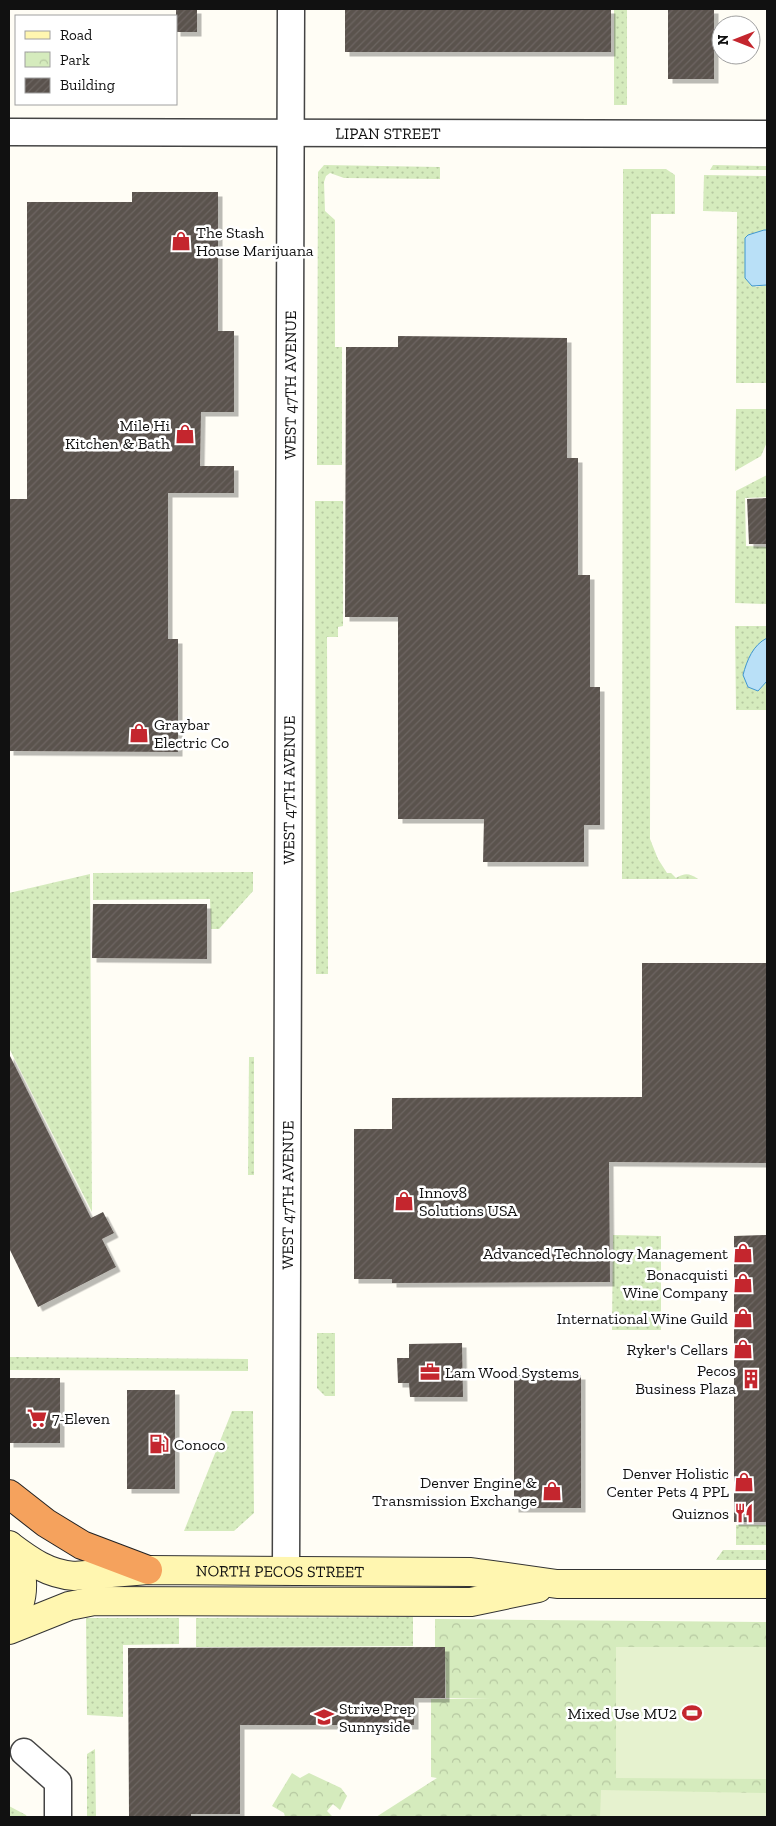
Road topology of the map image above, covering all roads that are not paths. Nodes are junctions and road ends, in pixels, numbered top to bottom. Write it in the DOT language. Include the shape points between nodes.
graph roads {
  1 [pos="291,9"];
  2 [pos="9,132"];
  3 [pos="290,132"];
  4 [pos="767,134"];
  5 [pos="9,1494"];
  6 [pos="9,1545"];
  7 [pos="148,1570"];
  8 [pos="286,1571"];
  9 [pos="557,1584"];
  10 [pos="767,1584"];
  11 [pos="236,1602"];
  12 [pos="9,1624"];
  13 [pos="9,1630"];
  14 [pos="24,1752"];
  15 [pos="58,1817"];
  1 -- 3 [label="street, WEST 47TH AVENUE"];
  2 -- 3 [label="street, LIPAN STREET"];
  3 -- 4 [label="street, LIPAN STREET"];
  3 -- 8 [label="street, WEST 47TH AVENUE"];
  5 -- 7 [label="highway" via="46,1523 82,1544"];
  6 -- 7 [label="main road, NORTH PECOS STREET" via="40,1567 63,1575"];
  6 -- 12 [label="main road" via="19,1563 23,1581 21,1600"];
  7 -- 8 [label="main road, NORTH PECOS STREET"];
  8 -- 9 [label="main road, NORTH PECOS STREET" via="471,1572"];
  8 -- 11 [label="main road"];
  9 -- 10 [label="main road, NORTH PECOS STREET"];
  9 -- 11 [label="main road, NORTH PECOS STREET" via="471,1602"];
  11 -- 13 [label="main road, NORTH PECOS STREET" via="94,1601 69,1606"];
  14 -- 15 [label="street" via="58,1782"];
}
